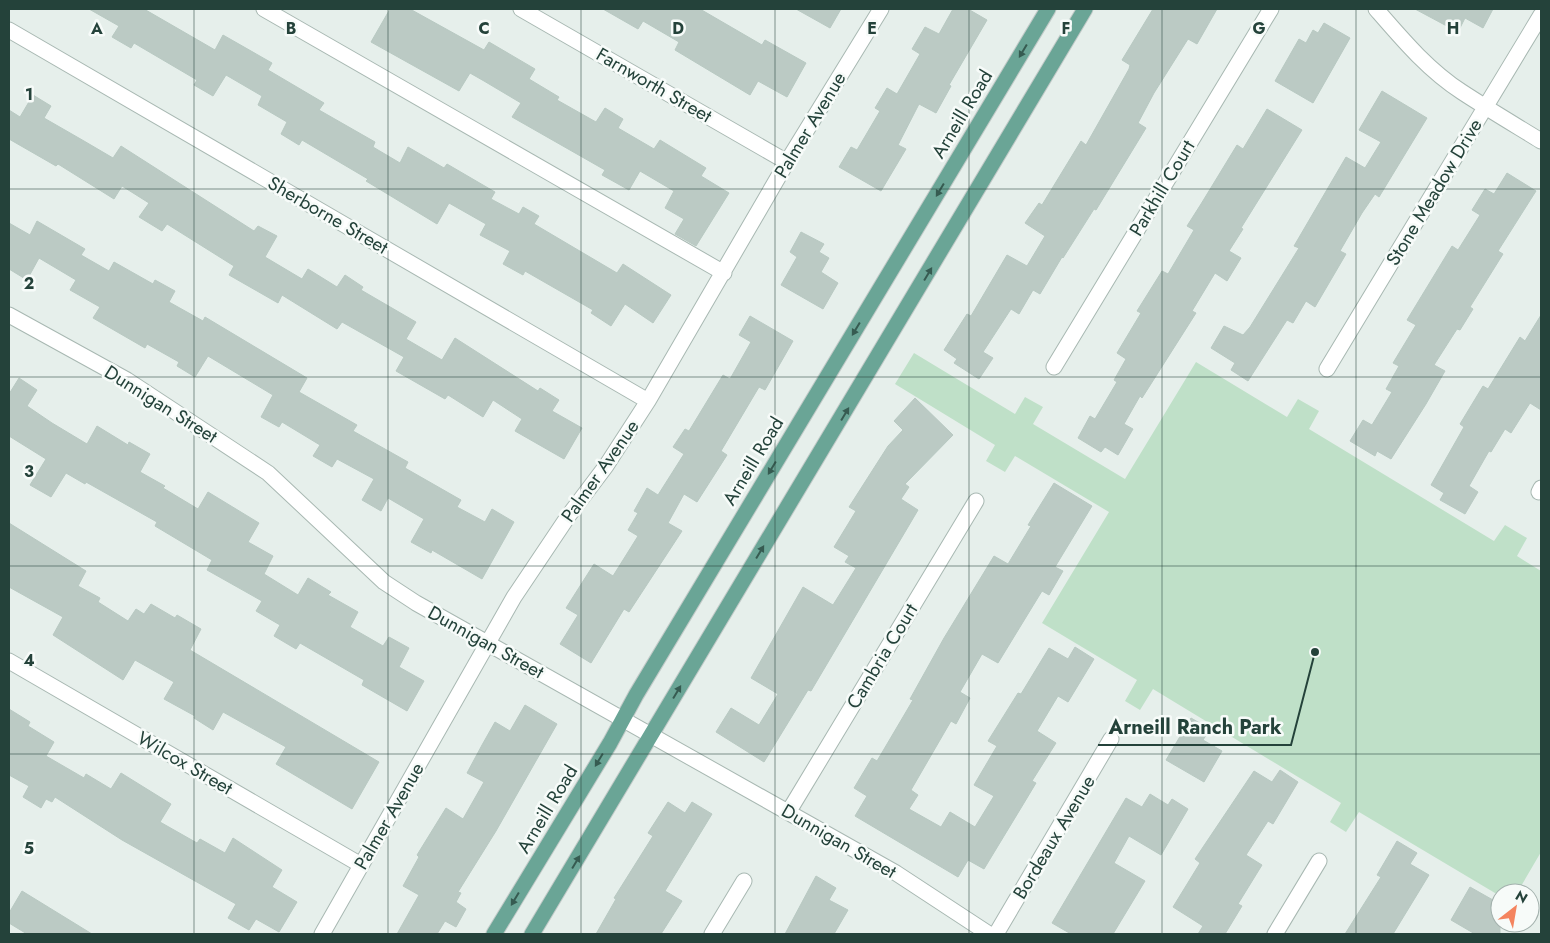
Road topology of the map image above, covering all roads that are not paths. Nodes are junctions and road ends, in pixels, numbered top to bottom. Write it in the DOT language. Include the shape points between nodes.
graph roads {
  1 [pos="264,9"];
  2 [pos="521,9"];
  3 [pos="881,9"];
  4 [pos="1048,9"];
  5 [pos="1086,9"];
  6 [pos="1271,9"];
  7 [pos="1376,9"];
  8 [pos="1541,15"];
  9 [pos="9,30"];
  10 [pos="1485,106"];
  11 [pos="1541,141"];
  12 [pos="787,162"];
  13 [pos="724,273"];
  14 [pos="9,315"];
  15 [pos="1054,367"];
  16 [pos="1327,369"];
  17 [pos="648,401"];
  18 [pos="976,501"];
  19 [pos="488,643"];
  20 [pos="9,661"];
  21 [pos="624,718"];
  22 [pos="651,733"];
  23 [pos="1112,739"];
  24 [pos="788,811"];
  25 [pos="1319,861"];
  26 [pos="361,865"];
  27 [pos="744,881"];
  28 [pos="322,934"];
  29 [pos="494,934"];
  30 [pos="532,934"];
  31 [pos="712,934"];
  32 [pos="989,934"];
  33 [pos="996,934"];
  34 [pos="1274,934"];
  1 -- 13 [label="street"];
  2 -- 12 [label="street, Farnworth Street"];
  3 -- 12 [label="street, Palmer Avenue"];
  4 -- 21 [label="main road, Arneill Road, one-way"];
  22 -- 5 [label="main road, one-way" via="854,400"];
  6 -- 15 [label="street, Parkhill Court"];
  7 -- 10 [label="street" via="1436,72"];
  8 -- 10 [label="street, Stone Meadow Drive"];
  9 -- 17 [label="street, Sherborne Street"];
  10 -- 11 [label="street"];
  10 -- 16 [label="street, Stone Meadow Drive"];
  12 -- 13 [label="street, Palmer Avenue"];
  13 -- 17 [label="street, Palmer Avenue"];
  14 -- 19 [label="street, Dunnigan Street" via="127,380 268,473 384,582"];
  17 -- 19 [label="street, Palmer Avenue" via="514,597"];
  18 -- 24 [label="street, Cambria Court"];
  19 -- 21 [label="street, Dunnigan Street"];
  19 -- 26 [label="street, Palmer Avenue"];
  20 -- 26 [label="street, Wilcox Street"];
  21 -- 22 [label="street, Dunnigan Street"];
  21 -- 29 [label="main road, Arneill Road, one-way"];
  22 -- 24 [label="street, Dunnigan Street"];
  30 -- 22 [label="main road, one-way"];
  23 -- 33 [label="street, Bordeaux Avenue"];
  24 -- 32 [label="street, Dunnigan Street" via="896,873"];
  25 -- 34 [label="street"];
  26 -- 28 [label="street, Palmer Avenue"];
  27 -- 31 [label="street"];
}
